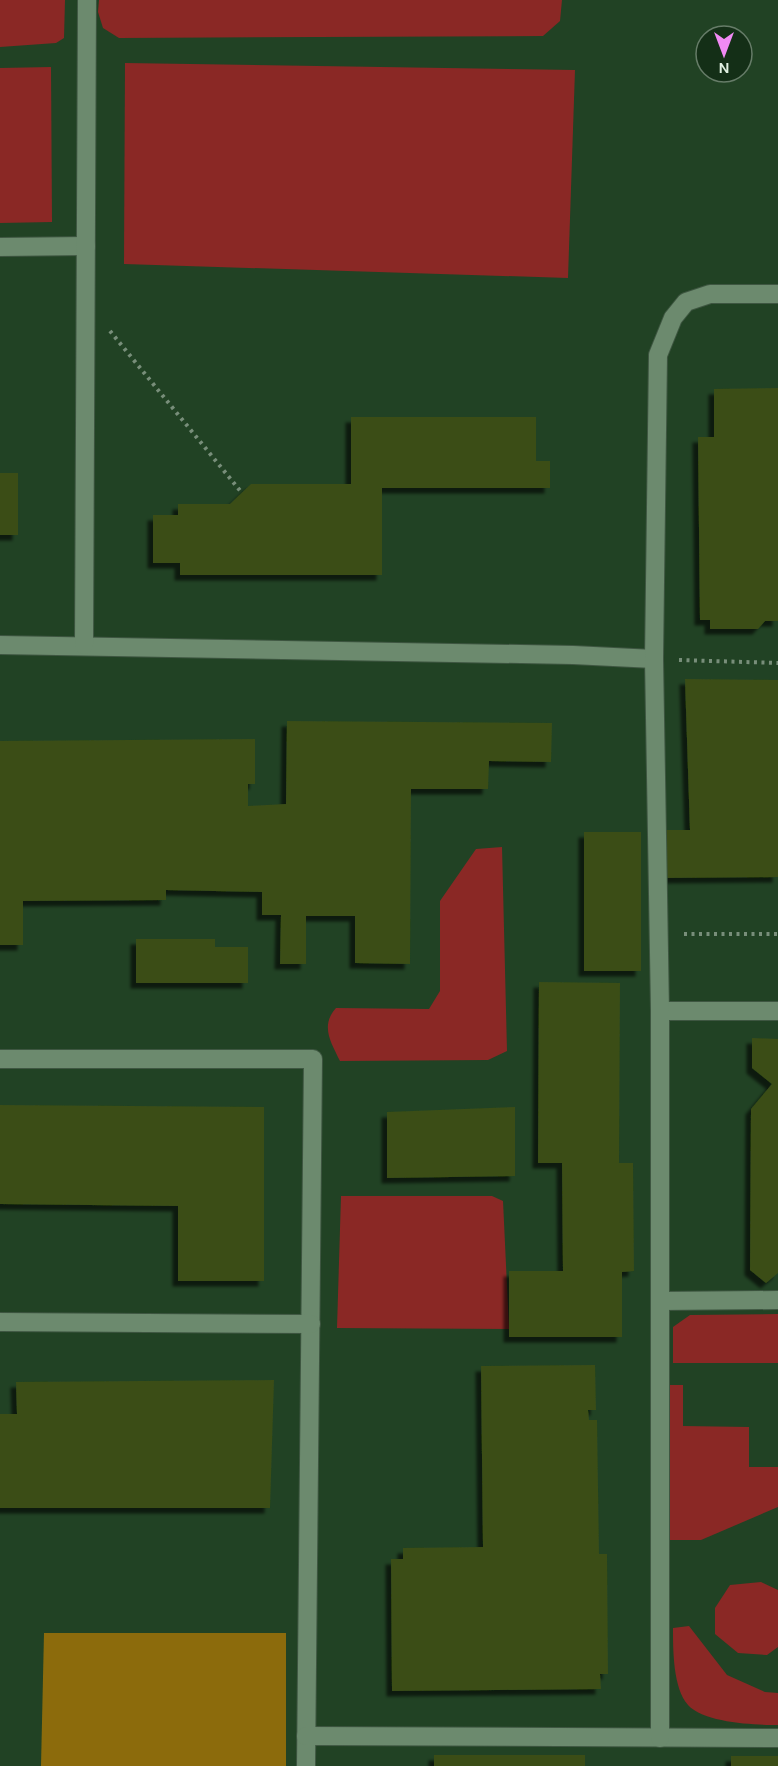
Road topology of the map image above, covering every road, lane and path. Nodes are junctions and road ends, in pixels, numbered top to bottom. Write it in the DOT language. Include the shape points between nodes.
graph roads {
  1 [pos="87,0"];
  2 [pos="86,246"];
  3 [pos="0,247"];
  4 [pos="778,294"];
  5 [pos="86,303"];
  6 [pos="242,493"];
  7 [pos="0,645"];
  8 [pos="84,645"];
  9 [pos="654,659"];
  10 [pos="778,663"];
  11 [pos="659,934"];
  12 [pos="778,934"];
  13 [pos="660,1011"];
  14 [pos="778,1011"];
  15 [pos="0,1059"];
  16 [pos="778,1300"];
  17 [pos="660,1301"];
  18 [pos="0,1322"];
  19 [pos="311,1324"];
  20 [pos="306,1736"];
  21 [pos="660,1738"];
  22 [pos="778,1738"];
  23 [pos="306,1766"];
  1 -- 2 [label="street"];
  2 -- 3 [label="street"];
  2 -- 5 [label="street"];
  4 -- 9 [label="street" via="710,294 686,302 673,318 658,355"];
  5 -- 6 [label="path"];
  5 -- 8 [label="street"];
  7 -- 8 [label="street"];
  8 -- 9 [label="street"];
  9 -- 10 [label="path"];
  9 -- 11 [label="street"];
  11 -- 12 [label="path"];
  11 -- 13 [label="street"];
  13 -- 14 [label="street"];
  13 -- 17 [label="street"];
  15 -- 19 [label="street" via="313,1059"];
  16 -- 17 [label="street"];
  17 -- 21 [label="street"];
  18 -- 19 [label="street"];
  19 -- 20 [label="street"];
  20 -- 21 [label="street"];
  20 -- 23 [label="street"];
  21 -- 22 [label="street"];
}
